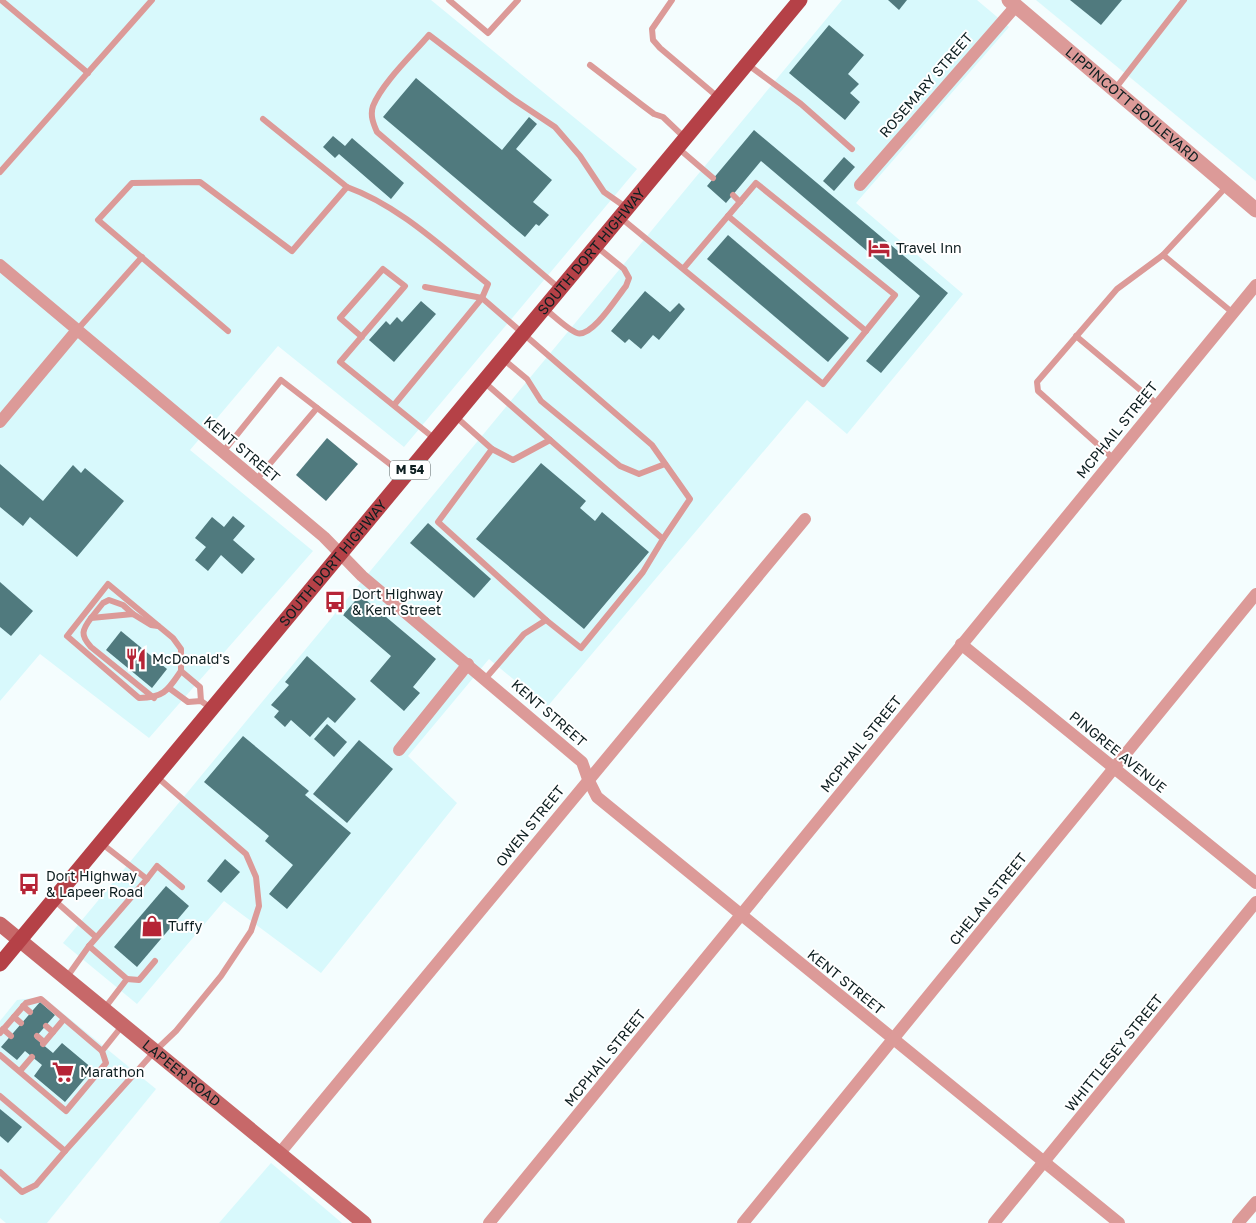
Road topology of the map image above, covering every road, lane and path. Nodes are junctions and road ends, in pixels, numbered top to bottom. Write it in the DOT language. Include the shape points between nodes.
graph roads {
  1 [pos="1,0"];
  2 [pos="152,0"];
  3 [pos="449,0"];
  4 [pos="518,0"];
  5 [pos="672,0"];
  6 [pos="800,0"];
  7 [pos="1184,0"];
  8 [pos="1012,3"];
  9 [pos="747,64"];
  10 [pos="590,65"];
  11 [pos="88,72"];
  12 [pos="1114,90"];
  13 [pos="719,98"];
  14 [pos="263,119"];
  15 [pos="681,143"];
  16 [pos="852,149"];
  17 [pos="0,172"];
  18 [pos="714,178"];
  19 [pos="860,185"];
  20 [pos="347,186"];
  21 [pos="1228,186"];
  22 [pos="733,195"];
  23 [pos="740,202"];
  24 [pos="1256,210"];
  25 [pos="623,213"];
  26 [pos="728,216"];
  27 [pos="596,246"];
  28 [pos="1163,255"];
  29 [pos="142,257"];
  30 [pos="0,265"];
  31 [pos="683,269"];
  32 [pos="1256,285"];
  33 [pos="425,287"];
  34 [pos="560,289"];
  35 [pos="482,298"];
  36 [pos="544,308"];
  37 [pos="1233,313"];
  38 [pos="77,330"];
  39 [pos="228,331"];
  40 [pos="866,332"];
  41 [pos="523,334"];
  42 [pos="1076,336"];
  43 [pos="362,337"];
  44 [pos="502,358"];
  45 [pos="483,382"];
  46 [pos="1157,404"];
  47 [pos="394,405"];
  48 [pos="317,408"];
  49 [pos="455,416"];
  50 [pos="0,422"];
  51 [pos="436,439"];
  52 [pos="550,440"];
  53 [pos="492,448"];
  54 [pos="223,452"];
  55 [pos="1114,459"];
  56 [pos="665,464"];
  57 [pos="405,476"];
  58 [pos="256,480"];
  59 [pos="805,519"];
  60 [pos="664,539"];
  61 [pos="341,553"];
  62 [pos="1256,594"];
  63 [pos="133,614"];
  64 [pos="91,618"];
  65 [pos="546,620"];
  66 [pos="158,626"];
  67 [pos="961,644"];
  68 [pos="468,664"];
  69 [pos="181,671"];
  70 [pos="485,679"];
  71 [pos="169,688"];
  72 [pos="154,698"];
  73 [pos="206,705"];
  74 [pos="399,750"];
  75 [pos="1114,768"];
  76 [pos="156,776"];
  77 [pos="588,779"];
  78 [pos="100,843"];
  79 [pos="147,879"];
  80 [pos="1256,883"];
  81 [pos="182,887"];
  82 [pos="54,899"];
  83 [pos="1256,902"];
  84 [pos="741,915"];
  85 [pos="0,924"];
  86 [pos="96,937"];
  87 [pos="20,940"];
  88 [pos="90,946"];
  89 [pos="155,961"];
  90 [pos="0,964"];
  91 [pos="66,978"];
  92 [pos="127,979"];
  93 [pos="23,1006"];
  94 [pos="104,1009"];
  95 [pos="30,1012"];
  96 [pos="14,1017"];
  97 [pos="64,1019"];
  98 [pos="22,1023"];
  99 [pos="123,1024"];
  100 [pos="46,1026"];
  101 [pos="2,1031"];
  102 [pos="53,1032"];
  103 [pos="11,1036"];
  104 [pos="37,1036"];
  105 [pos="893,1039"];
  106 [pos="102,1051"];
  107 [pos="155,1051"];
  108 [pos="0,1055"];
  109 [pos="32,1057"];
  110 [pos="20,1071"];
  111 [pos="0,1096"];
  112 [pos="65,1151"];
  113 [pos="279,1154"];
  114 [pos="1044,1162"];
  115 [pos="0,1172"];
  116 [pos="1256,1202"];
  117 [pos="364,1223"];
  118 [pos="489,1223"];
  119 [pos="743,1223"];
  120 [pos="994,1223"];
  121 [pos="1119,1223"];
  122 [pos="1238,1223"];
  1 -- 11 [label="lane"];
  2 -- 11 [label="lane"];
  3 -- 4 [label="lane" via="488,33"];
  5 -- 13 [label="lane" via="652,29 653,40"];
  6 -- 9 [label="main road, SOUTH DORT HIGHWAY / M 54"];
  7 -- 12 [label="lane"];
  8 -- 12 [label="street, LIPPINCOTT BOULEVARD"];
  8 -- 19 [label="street, ROSEMARY STREET"];
  9 -- 13 [label="main road, SOUTH DORT HIGHWAY / M 54"];
  9 -- 16 [label="lane" via="801,104"];
  10 -- 15 [label="lane" via="654,114 663,117"];
  11 -- 17 [label="lane"];
  12 -- 21 [label="street, LIPPINCOTT BOULEVARD"];
  13 -- 15 [label="main road, SOUTH DORT HIGHWAY / M 54"];
  14 -- 20 [label="lane"];
  15 -- 18 [label="lane"];
  15 -- 25 [label="main road, SOUTH DORT HIGHWAY / M 54"];
  20 -- 29 [label="lane" via="292,251 200,182 132,183 98,220"];
  20 -- 35 [label="lane" via="365,193 413,224 488,284"];
  21 -- 24 [label="street, LIPPINCOTT BOULEVARD"];
  21 -- 28 [label="lane"];
  22 -- 23 [label="lane"];
  23 -- 26 [label="lane"];
  23 -- 40 [label="lane" via="756,182 895,295"];
  25 -- 27 [label="main road, SOUTH DORT HIGHWAY / M 54"];
  25 -- 31 [label="lane"];
  25 -- 34 [label="lane" via="555,127 429,36 382,90 373,107 372,119 377,132"];
  26 -- 31 [label="lane"];
  26 -- 40 [label="lane"];
  27 -- 34 [label="main road, SOUTH DORT HIGHWAY / M 54"];
  27 -- 36 [label="lane" via="624,269 629,278 592,328 584,334 576,333"];
  28 -- 37 [label="lane"];
  28 -- 42 [label="lane" via="1117,289"];
  29 -- 38 [label="lane"];
  29 -- 39 [label="lane"];
  30 -- 38 [label="street, KENT STREET"];
  31 -- 40 [label="lane" via="823,384"];
  32 -- 37 [label="street, MCPHAIL STREET"];
  33 -- 35 [label="lane"];
  34 -- 36 [label="main road, SOUTH DORT HIGHWAY / M 54"];
  35 -- 41 [label="lane"];
  35 -- 47 [label="lane"];
  36 -- 41 [label="main road, SOUTH DORT HIGHWAY / M 54"];
  37 -- 46 [label="street, MCPHAIL STREET"];
  38 -- 50 [label="street"];
  38 -- 54 [label="street, KENT STREET"];
  41 -- 44 [label="main road, SOUTH DORT HIGHWAY / M 54"];
  41 -- 56 [label="lane" via="652,445"];
  42 -- 46 [label="lane"];
  42 -- 55 [label="lane" via="1037,382 1038,391"];
  43 -- 43 [label="lane" via="405,286 383,269 340,318"];
  43 -- 47 [label="lane" via="340,362"];
  44 -- 45 [label="main road, SOUTH DORT HIGHWAY / M 54"];
  44 -- 56 [label="lane" via="528,379 541,402 620,466 639,474"];
  45 -- 49 [label="main road, SOUTH DORT HIGHWAY / M 54"];
  45 -- 52 [label="lane"];
  46 -- 55 [label="street, MCPHAIL STREET"];
  47 -- 51 [label="lane"];
  48 -- 54 [label="lane" via="281,380"];
  48 -- 57 [label="lane"];
  48 -- 58 [label="lane"];
  49 -- 51 [label="main road, SOUTH DORT HIGHWAY / M 54"];
  49 -- 53 [label="lane"];
  51 -- 57 [label="main road, SOUTH DORT HIGHWAY / M 54"];
  52 -- 53 [label="lane" via="513,460"];
  52 -- 60 [label="lane"];
  53 -- 65 [label="lane" via="438,522"];
  54 -- 58 [label="street, KENT STREET"];
  55 -- 67 [label="street, MCPHAIL STREET"];
  56 -- 60 [label="lane" via="690,499"];
  57 -- 61 [label="main road, SOUTH DORT HIGHWAY / M 54"];
  58 -- 61 [label="street, KENT STREET"];
  59 -- 77 [label="street, OWEN STREET"];
  60 -- 65 [label="lane" via="643,572 581,648"];
  61 -- 68 [label="street, KENT STREET" via="362,576"];
  61 -- 73 [label="main road, SOUTH DORT HIGHWAY / M 54"];
  62 -- 75 [label="street, CHELAN STREET"];
  63 -- 64 [label="lane"];
  63 -- 64 [label="lane" via="123,605 109,600"];
  63 -- 66 [label="lane"];
  64 -- 72 [label="lane" via="85,626 84,639"];
  65 -- 70 [label="lane" via="524,634"];
  66 -- 69 [label="lane" via="173,638 180,649"];
  66 -- 72 [label="lane" via="108,584 67,636 139,698"];
  67 -- 75 [label="street, PINGREE AVENUE"];
  67 -- 84 [label="street, MCPHAIL STREET"];
  68 -- 70 [label="street, KENT STREET"];
  68 -- 74 [label="street"];
  69 -- 71 [label="lane"];
  69 -- 73 [label="lane" via="200,687"];
  70 -- 77 [label="street, KENT STREET" via="582,762"];
  71 -- 72 [label="lane"];
  71 -- 73 [label="lane" via="188,702"];
  73 -- 76 [label="main road, SOUTH DORT HIGHWAY / M 54"];
  75 -- 80 [label="street, PINGREE AVENUE"];
  75 -- 105 [label="street, CHELAN STREET"];
  76 -- 78 [label="main road, SOUTH DORT HIGHWAY / M 54"];
  76 -- 107 [label="lane" via="246,854 256,877 259,906 251,931 221,976 176,1031"];
  77 -- 84 [label="street, KENT STREET" via="597,797"];
  77 -- 113 [label="street, OWEN STREET"];
  78 -- 79 [label="lane"];
  78 -- 82 [label="main road, SOUTH DORT HIGHWAY / M 54"];
  79 -- 81 [label="lane" via="157,866"];
  79 -- 86 [label="lane"];
  82 -- 86 [label="lane"];
  82 -- 87 [label="main road, SOUTH DORT HIGHWAY / M 54"];
  83 -- 114 [label="street, WHITTLESEY STREET"];
  84 -- 105 [label="street, KENT STREET"];
  84 -- 118 [label="street, MCPHAIL STREET"];
  85 -- 87 [label="main road, LAPEER ROAD"];
  86 -- 88 [label="lane"];
  87 -- 90 [label="main road, SOUTH DORT HIGHWAY / M 54"];
  87 -- 91 [label="main road, LAPEER ROAD"];
  88 -- 91 [label="lane"];
  88 -- 92 [label="lane"];
  89 -- 92 [label="lane" via="139,980"];
  91 -- 94 [label="main road, LAPEER ROAD"];
  92 -- 94 [label="lane"];
  93 -- 95 [label="lane"];
  93 -- 96 [label="lane"];
  93 -- 97 [label="lane" via="41,999"];
  94 -- 99 [label="main road, LAPEER ROAD"];
  96 -- 98 [label="lane"];
  96 -- 101 [label="lane"];
  97 -- 102 [label="lane"];
  97 -- 106 [label="lane"];
  99 -- 106 [label="lane"];
  99 -- 107 [label="main road, LAPEER ROAD"];
  100 -- 102 [label="lane"];
  101 -- 103 [label="lane"];
  102 -- 104 [label="lane" via="44,1043"];
  105 -- 114 [label="street, KENT STREET"];
  105 -- 119 [label="street, CHELAN STREET"];
  106 -- 110 [label="lane" via="106,1063 66,1111"];
  107 -- 112 [label="lane"];
  107 -- 113 [label="main road, LAPEER ROAD"];
  108 -- 110 [label="lane"];
  109 -- 110 [label="lane"];
  111 -- 112 [label="lane"];
  112 -- 115 [label="lane" via="36,1185 22,1192"];
  113 -- 117 [label="main road, LAPEER ROAD"];
  114 -- 120 [label="street, WHITTLESEY STREET"];
  114 -- 121 [label="street, KENT STREET"];
  116 -- 122 [label="street"];
}
